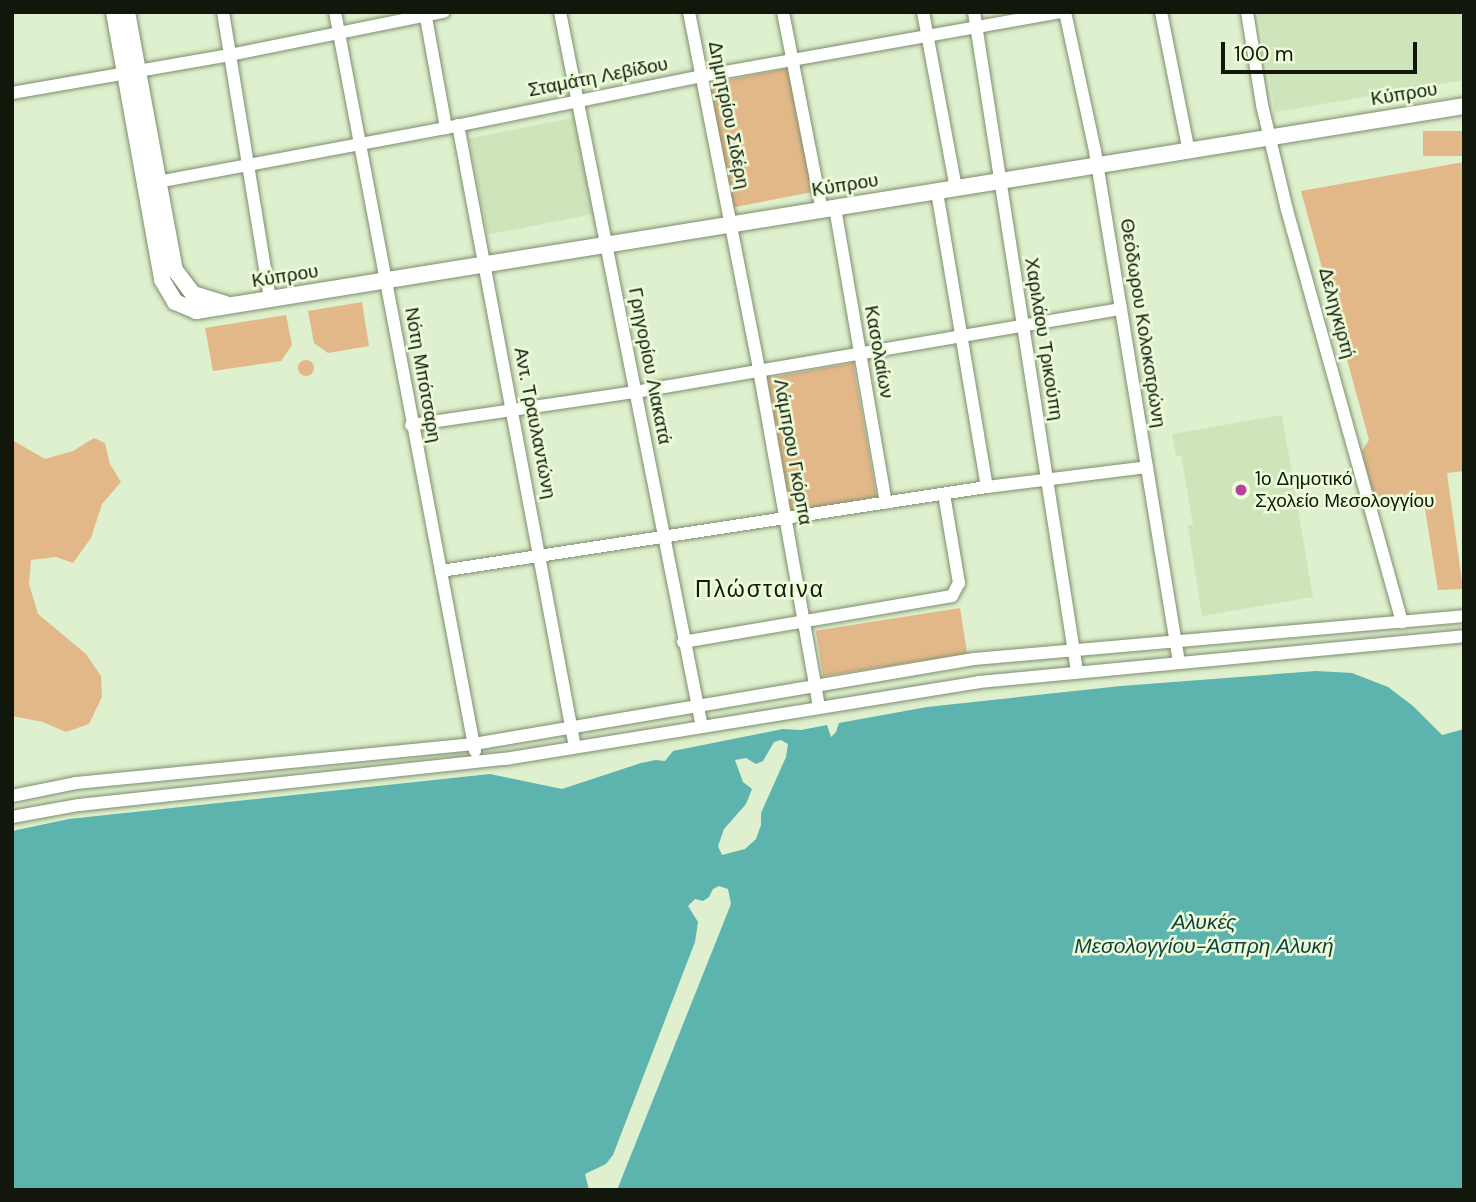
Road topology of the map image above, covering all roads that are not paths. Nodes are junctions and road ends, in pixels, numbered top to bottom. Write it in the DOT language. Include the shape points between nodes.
graph roads {
  1 [pos="114,12"];
  2 [pos="127,12"];
  3 [pos="223,12"];
  4 [pos="335,12"];
  5 [pos="444,12"];
  6 [pos="560,12"];
  7 [pos="689,12"];
  8 [pos="783,12"];
  9 [pos="923,12"];
  10 [pos="974,12"];
  11 [pos="1062,12"];
  12 [pos="1161,12"];
  13 [pos="1247,12"];
  14 [pos="425,14"];
  15 [pos="976,28"];
  16 [pos="339,32"];
  17 [pos="928,36"];
  18 [pos="230,55"];
  19 [pos="792,59"];
  20 [pos="131,72"];
  21 [pos="702,76"];
  22 [pos="12,93"];
  23 [pos="578,101"];
  24 [pos="1464,106"];
  25 [pos="452,127"];
  26 [pos="1271,137"];
  27 [pos="362,145"];
  28 [pos="1189,152"];
  29 [pos="248,166"];
  30 [pos="1097,167"];
  31 [pos="1000,182"];
  32 [pos="151,183"];
  33 [pos="956,189"];
  34 [pos="937,192"];
  35 [pos="828,209"];
  36 [pos="731,225"];
  37 [pos="606,245"];
  38 [pos="486,266"];
  39 [pos="388,282"];
  40 [pos="270,298"];
  41 [pos="233,305"];
  42 [pos="1121,309"];
  43 [pos="1023,327"];
  44 [pos="962,337"];
  45 [pos="859,354"];
  46 [pos="759,370"];
  47 [pos="635,392"];
  48 [pos="512,409"];
  49 [pos="411,425"];
  50 [pos="1147,467"];
  51 [pos="1047,481"];
  52 [pos="987,487"];
  53 [pos="944,494"];
  54 [pos="886,503"];
  55 [pos="785,519"];
  56 [pos="666,539"];
  57 [pos="541,557"];
  58 [pos="441,571"];
  59 [pos="1464,616"];
  60 [pos="803,621"];
  61 [pos="1402,622"];
  62 [pos="1464,636"];
  63 [pos="1175,641"];
  64 [pos="683,642"];
  65 [pos="1074,649"];
  66 [pos="1179,662"];
  67 [pos="1077,671"];
  68 [pos="815,686"];
  69 [pos="698,706"];
  70 [pos="819,707"];
  71 [pos="702,727"];
  72 [pos="571,728"];
  73 [pos="474,744"];
  74 [pos="575,747"];
  75 [pos="477,762"];
  76 [pos="12,796"];
  77 [pos="12,817"];
  1 -- 20 [label="main road"];
  2 -- 20 [label="main road"];
  3 -- 18 [label="street"];
  4 -- 16 [label="street, Νότη Μπότσαρη"];
  5 -- 14 [label="street"];
  6 -- 23 [label="street, Γρηγορίου Λιακατά"];
  7 -- 21 [label="street, Δημητρίου Σιδέρη"];
  8 -- 19 [label="street, Κασολαίων"];
  9 -- 17 [label="street"];
  10 -- 15 [label="street, Χαριλάου Τρικούπη"];
  11 -- 15 [label="street, Σταμάτη Λεβίδου"];
  11 -- 30 [label="street, Θεόδωρου Κολοκοτρώνη"];
  12 -- 28 [label="street"];
  13 -- 26 [label="street, Δεληγκιρτή"];
  14 -- 16 [label="street"];
  14 -- 25 [label="street, Αντ. Τραυλαντώνη"];
  15 -- 17 [label="street, Σταμάτη Λεβίδου"];
  15 -- 31 [label="street, Χαριλάου Τρικούπη"];
  16 -- 18 [label="street"];
  16 -- 27 [label="street, Νότη Μπότσαρη"];
  17 -- 19 [label="street, Σταμάτη Λεβίδου"];
  17 -- 33 [label="street"];
  18 -- 20 [label="street"];
  18 -- 29 [label="street"];
  19 -- 21 [label="street, Σταμάτη Λεβίδου"];
  19 -- 35 [label="street, Κασολαίων"];
  20 -- 22 [label="street"];
  20 -- 32 [label="main road"];
  21 -- 23 [label="street, Σταμάτη Λεβίδου"];
  21 -- 36 [label="street, Δημητρίου Σιδέρη"];
  23 -- 25 [label="street, Σταμάτη Λεβίδου"];
  23 -- 37 [label="street, Γρηγορίου Λιακατά"];
  24 -- 26 [label="main road, Κύπρου"];
  25 -- 27 [label="street, Σταμάτη Λεβίδου"];
  25 -- 38 [label="street, Αντ. Τραυλαντώνη"];
  26 -- 28 [label="main road, Κύπρου"];
  26 -- 61 [label="street, Δεληγκιρτή" via="1287,210"];
  27 -- 29 [label="street, Σταμάτη Λεβίδου"];
  27 -- 39 [label="street, Νότη Μπότσαρη"];
  28 -- 30 [label="main road, Κύπρου"];
  29 -- 32 [label="street, Σταμάτη Λεβίδου"];
  29 -- 40 [label="street"];
  30 -- 31 [label="main road, Κύπρου"];
  30 -- 42 [label="street, Θεόδωρου Κολοκοτρώνη"];
  31 -- 33 [label="main road, Κύπρου"];
  31 -- 43 [label="street, Χαριλάου Τρικούπη"];
  32 -- 41 [label="main road, Κύπρου" via="183,283 198,297"];
  32 -- 41 [label="main road, Κύπρου" via="159,270 170,296 180,306 196,311"];
  33 -- 34 [label="main road, Κύπρου"];
  34 -- 35 [label="main road, Κύπρου"];
  34 -- 44 [label="street"];
  35 -- 36 [label="main road, Κύπρου"];
  35 -- 45 [label="street, Κασολαίων"];
  36 -- 37 [label="main road, Κύπρου"];
  36 -- 46 [label="street, Λάμπρου Γκόρπα"];
  37 -- 38 [label="main road, Κύπρου"];
  37 -- 47 [label="street, Γρηγορίου Λιακατά"];
  38 -- 39 [label="main road, Κύπρου"];
  38 -- 48 [label="street, Αντ. Τραυλαντώνη"];
  39 -- 40 [label="main road, Κύπρου"];
  39 -- 49 [label="street, Νότη Μπότσαρη"];
  40 -- 41 [label="main road, Κύπρου"];
  42 -- 43 [label="street"];
  42 -- 50 [label="street, Θεόδωρου Κολοκοτρώνη"];
  43 -- 44 [label="street"];
  43 -- 51 [label="street, Χαριλάου Τρικούπη"];
  44 -- 45 [label="street"];
  44 -- 52 [label="street"];
  45 -- 46 [label="street"];
  45 -- 54 [label="street, Κασολαίων"];
  46 -- 47 [label="street"];
  46 -- 55 [label="street, Λάμπρου Γκόρπα"];
  47 -- 48 [label="street"];
  47 -- 56 [label="street, Γρηγορίου Λιακατά"];
  48 -- 49 [label="street"];
  48 -- 57 [label="street, Αντ. Τραυλαντώνη"];
  49 -- 58 [label="street, Νότη Μπότσαρη"];
  50 -- 51 [label="street"];
  50 -- 63 [label="street, Θεόδωρου Κολοκοτρώνη"];
  51 -- 52 [label="street"];
  51 -- 65 [label="street, Χαριλάου Τρικούπη"];
  52 -- 53 [label="street"];
  53 -- 54 [label="street"];
  53 -- 60 [label="street" via="958,572 958,590 953,596"];
  54 -- 55 [label="street"];
  55 -- 56 [label="street"];
  55 -- 60 [label="street, Λάμπρου Γκόρπα"];
  56 -- 57 [label="street"];
  56 -- 64 [label="street, Γρηγορίου Λιακατά"];
  57 -- 58 [label="street"];
  57 -- 72 [label="street, Αντ. Τραυλαντώνη"];
  58 -- 73 [label="street, Νότη Μπότσαρη"];
  59 -- 61 [label="street"];
  60 -- 64 [label="street"];
  60 -- 68 [label="street, Λάμπρου Γκόρπα"];
  61 -- 63 [label="street"];
  62 -- 66 [label="street"];
  63 -- 65 [label="street"];
  63 -- 66 [label="street, Θεόδωρου Κολοκοτρώνη"];
  64 -- 69 [label="street, Γρηγορίου Λιακατά"];
  65 -- 67 [label="street, Χαριλάου Τρικούπη"];
  65 -- 68 [label="street" via="974,659"];
  66 -- 67 [label="street"];
  67 -- 70 [label="street"];
  68 -- 69 [label="street"];
  68 -- 70 [label="street, Λάμπρου Γκόρπα"];
  69 -- 71 [label="street, Γρηγορίου Λιακατά"];
  69 -- 72 [label="street"];
  70 -- 71 [label="street"];
  71 -- 74 [label="street"];
  72 -- 73 [label="street"];
  72 -- 74 [label="street, Αντ. Τραυλαντώνη"];
  73 -- 75 [label="street, Νότη Μπότσαρη"];
  73 -- 76 [label="street" via="76,783"];
  74 -- 75 [label="street"];
  75 -- 77 [label="street" via="79,805"];
}
